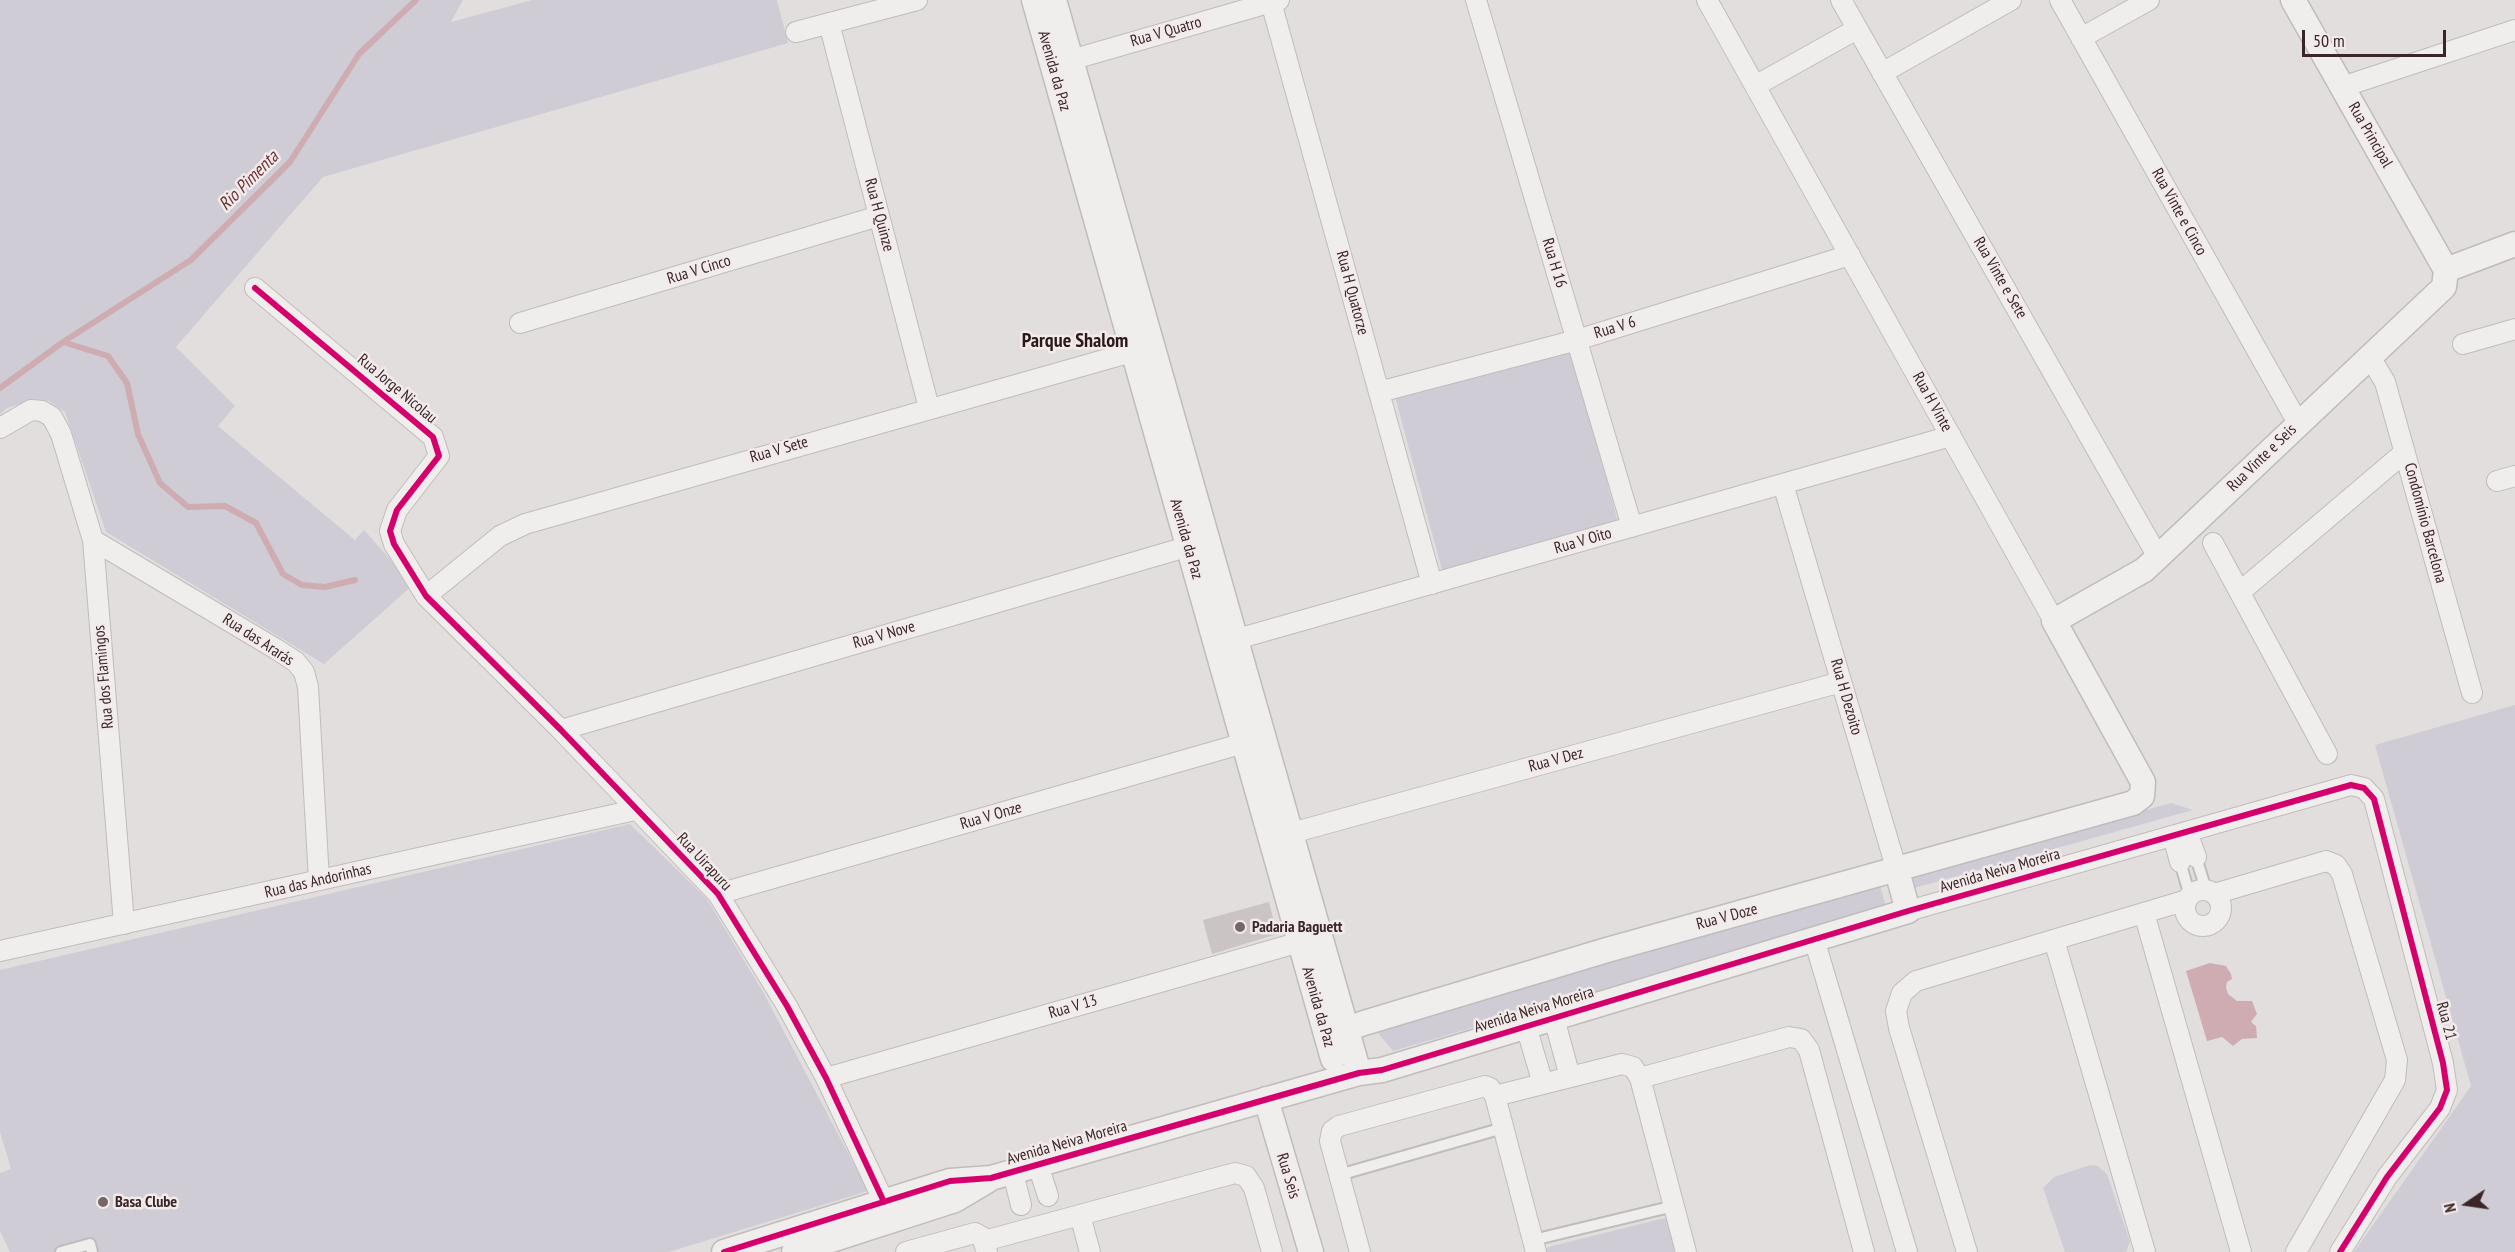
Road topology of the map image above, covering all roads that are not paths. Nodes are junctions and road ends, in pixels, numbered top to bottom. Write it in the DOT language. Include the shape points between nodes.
graph roads {
  1 [pos="917,0"];
  2 [pos="1034,0"];
  3 [pos="1054,0"];
  4 [pos="1476,0"];
  5 [pos="1707,0"];
  6 [pos="1841,0"];
  7 [pos="2012,0"];
  8 [pos="2060,0"];
  9 [pos="2149,0"];
  10 [pos="2293,0"];
  11 [pos="1275,1"];
  12 [pos="829,23"];
  13 [pos="1857,29"];
  14 [pos="2515,30"];
  15 [pos="796,32"];
  16 [pos="2081,38"];
  17 [pos="1062,62"];
  18 [pos="1882,73"];
  19 [pos="1755,87"];
  20 [pos="2342,87"];
  21 [pos="879,216"];
  22 [pos="2515,244"];
  23 [pos="1850,255"];
  24 [pos="2446,270"];
  25 [pos="255,288"];
  26 [pos="520,323"];
  27 [pos="2515,329"];
  28 [pos="1577,340"];
  29 [pos="2463,344"];
  30 [pos="1143,349"];
  31 [pos="2370,357"];
  32 [pos="1379,392"];
  33 [pos="928,408"];
  34 [pos="2298,423"];
  35 [pos="0,428"];
  36 [pos="1951,436"];
  37 [pos="2405,452"];
  38 [pos="1783,484"];
  39 [pos="1632,527"];
  40 [pos="93,540"];
  41 [pos="1198,543"];
  42 [pos="2213,543"];
  43 [pos="2158,557"];
  44 [pos="1432,584"];
  45 [pos="2240,592"];
  46 [pos="426,596"];
  47 [pos="2054,621"];
  48 [pos="1226,642"];
  49 [pos="1841,681"];
  50 [pos="2472,693"];
  51 [pos="561,730"];
  52 [pos="1254,740"];
  53 [pos="2327,754"];
  54 [pos="2351,785"];
  55 [pos="2133,802"];
  56 [pos="635,810"];
  57 [pos="2180,834"];
  58 [pos="1281,836"];
  59 [pos="2188,859"];
  60 [pos="1897,871"];
  61 [pos="319,880"];
  62 [pos="718,894"];
  63 [pos="2199,895"];
  64 [pos="1908,911"];
  65 [pos="2144,913"];
  66 [pos="124,924"];
  67 [pos="1310,939"];
  68 [pos="1814,939"];
  69 [pos="2054,940"];
  70 [pos="0,951"];
  71 [pos="1554,1018"];
  72 [pos="1526,1026"];
  73 [pos="1347,1029"];
  74 [pos="1329,1045"];
  75 [pos="1349,1075"];
  76 [pos="1570,1077"];
  77 [pos="826,1078"];
  78 [pos="1640,1078"];
  79 [pos="1543,1084"];
  80 [pos="1495,1096"];
  81 [pos="1266,1099"];
  82 [pos="1503,1128"];
  83 [pos="1038,1165"];
  84 [pos="1339,1175"];
  85 [pos="1002,1176"];
  86 [pos="1048,1196"];
  87 [pos="884,1202"];
  88 [pos="1021,1205"];
  89 [pos="1674,1206"];
  90 [pos="1080,1215"];
  91 [pos="1055,1222"];
  92 [pos="1027,1229"];
  93 [pos="765,1246"];
  94 [pos="1534,1246"];
  95 [pos="985,1247"];
  96 [pos="61,1252"];
  97 [pos="92,1252"];
  98 [pos="724,1252"];
  99 [pos="794,1252"];
  100 [pos="906,1252"];
  101 [pos="1090,1252"];
  102 [pos="1272,1252"];
  103 [pos="1311,1252"];
  104 [pos="1360,1252"];
  105 [pos="1686,1252"];
  106 [pos="1864,1252"];
  107 [pos="1907,1252"];
  108 [pos="1966,1252"];
  109 [pos="2145,1252"];
  110 [pos="2241,1252"];
  111 [pos="2296,1252"];
  112 [pos="2340,1252"];
  1 -- 12 [label="street"];
  2 -- 17 [label="street, Avenida da Paz"];
  3 -- 17 [label="street, Avenida da Paz"];
  4 -- 28 [label="street, Rua H 16"];
  5 -- 19 [label="street, Rua H Vinte"];
  6 -- 13 [label="street, Rua Vinte e Sete"];
  7 -- 18 [label="street"];
  8 -- 16 [label="street, Rua Vinte e Cinco"];
  9 -- 16 [label="street"];
  10 -- 20 [label="street, Rua Principal"];
  11 -- 17 [label="street, Rua V Quatro"];
  11 -- 32 [label="street, Rua H Quatorze"];
  12 -- 15 [label="street"];
  12 -- 21 [label="street, Rua H Quinze"];
  13 -- 18 [label="street, Rua Vinte e Sete"];
  13 -- 19 [label="street"];
  14 -- 20 [label="street"];
  16 -- 34 [label="street, Rua Vinte e Cinco"];
  17 -- 30 [label="street, Avenida da Paz"];
  18 -- 43 [label="street, Rua Vinte e Sete"];
  19 -- 23 [label="street, Rua H Vinte"];
  20 -- 24 [label="street, Rua Principal"];
  21 -- 26 [label="street, Rua V Cinco"];
  21 -- 33 [label="street, Rua H Quinze"];
  22 -- 24 [label="street"];
  23 -- 28 [label="street, Rua V 6"];
  23 -- 36 [label="street, Rua H Vinte"];
  24 -- 31 [label="street, Rua Vinte e Seis" via="2444,287"];
  25 -- 46 [label="street, Rua Jorge Nicolau" via="437,442 439,456 397,510 390,531"];
  27 -- 29 [label="street"];
  28 -- 32 [label="street, Rua V 6"];
  28 -- 39 [label="street, Rua H 16"];
  30 -- 33 [label="street, Rua V Sete"];
  30 -- 41 [label="street, Avenida da Paz"];
  31 -- 34 [label="street, Rua Vinte e Seis"];
  31 -- 37 [label="street, Condomínio Barcelona" via="2385,382"];
  32 -- 44 [label="street, Rua H Quatorze"];
  33 -- 46 [label="street, Rua V Sete" via="525,524 500,536"];
  34 -- 43 [label="street, Rua Vinte e Seis"];
  35 -- 40 [label="street, Rua dos Flamingos" via="19,414 36,410 52,417 61,434"];
  36 -- 38 [label="street, Rua V Oito"];
  36 -- 47 [label="street, Rua H Vinte"];
  37 -- 45 [label="street"];
  37 -- 50 [label="street, Condomínio Barcelona"];
  38 -- 39 [label="street, Rua V Oito"];
  38 -- 49 [label="street, Rua H Dezoito"];
  39 -- 44 [label="street, Rua V Oito"];
  40 -- 61 [label="street, Rua das Ararás" via="276,649 304,672"];
  40 -- 66 [label="street, Rua dos Flamingos"];
  41 -- 48 [label="street, Avenida da Paz"];
  41 -- 51 [label="street, Rua V Nove"];
  42 -- 45 [label="street"];
  43 -- 47 [label="street, Rua Vinte e Seis" via="2144,570"];
  44 -- 48 [label="street, Rua V Oito"];
  45 -- 53 [label="street"];
  46 -- 51 [label="street, Rua Uirapuru"];
  47 -- 55 [label="street, Rua H Vinte" via="2143,782 2142,796"];
  48 -- 52 [label="street, Avenida da Paz"];
  49 -- 58 [label="street, Rua V Dez"];
  49 -- 60 [label="street, Rua H Dezoito"];
  51 -- 56 [label="street, Rua Uirapuru"];
  52 -- 58 [label="street, Avenida da Paz"];
  52 -- 62 [label="street, Rua V Onze"];
  54 -- 57 [label="street, Avenida Neiva Moreira"];
  54 -- 112 [label="street, Rua 21" via="2364,788 2374,799 2447,1090 2440,1108 2387,1177"];
  55 -- 60 [label="street, Rua V Doze"];
  56 -- 61 [label="street, Rua das Andorinhas"];
  56 -- 62 [label="street, Rua Uirapuru"];
  57 -- 59 [label="street"];
  57 -- 64 [label="street, Avenida Neiva Moreira"];
  58 -- 67 [label="street, Avenida da Paz"];
  59 -- 63 [label="lane"];
  59 -- 63 [label="lane"];
  60 -- 64 [label="street, Rua H Dezoito"];
  60 -- 73 [label="street, Rua V Doze" via="1607,950"];
  61 -- 66 [label="street, Rua das Andorinhas"];
  62 -- 77 [label="street, Rua Uirapuru"];
  63 -- 65 [label="street"];
  63 -- 111 [label="street" via="2326,861 2336,865 2342,874 2397,1060 2395,1080"];
  64 -- 68 [label="street, Avenida Neiva Moreira"];
  65 -- 69 [label="street"];
  65 -- 110 [label="street"];
  66 -- 70 [label="street, Rua das Andorinhas"];
  67 -- 73 [label="street, Avenida da Paz"];
  67 -- 74 [label="street, Avenida da Paz"];
  67 -- 77 [label="street, Rua V 13"];
  68 -- 71 [label="street, Avenida Neiva Moreira"];
  68 -- 107 [label="street"];
  69 -- 108 [label="street" via="1916,981 1897,1001 1899,1028"];
  69 -- 109 [label="street"];
  71 -- 72 [label="street, Avenida Neiva Moreira"];
  71 -- 76 [label="street"];
  72 -- 75 [label="street, Avenida Neiva Moreira" via="1382,1070"];
  72 -- 79 [label="street"];
  73 -- 74 [label="street, Rua V Doze"];
  73 -- 75 [label="street, Avenida da Paz"];
  74 -- 75 [label="street, Avenida da Paz"];
  75 -- 81 [label="street, Avenida Neiva Moreira"];
  76 -- 78 [label="street" via="1622,1064 1633,1067"];
  76 -- 79 [label="street"];
  77 -- 87 [label="street, Rua Uirapuru"];
  78 -- 89 [label="street"];
  78 -- 106 [label="street" via="1789,1037 1801,1039 1809,1050"];
  79 -- 80 [label="street"];
  80 -- 82 [label="street"];
  80 -- 84 [label="street" via="1488,1086 1481,1086 1334,1128 1329,1137"];
  81 -- 83 [label="street, Avenida Neiva Moreira"];
  81 -- 103 [label="street, Rua Seis"];
  82 -- 84 [label="lane"];
  82 -- 94 [label="street"];
  83 -- 85 [label="street, Avenida Neiva Moreira"];
  83 -- 86 [label="street"];
  84 -- 104 [label="street"];
  85 -- 87 [label="street, Avenida Neiva Moreira" via="950,1181"];
  85 -- 88 [label="street"];
  85 -- 99 [label="street, Avenida Neiva Moreira" via="955,1200"];
  86 -- 91 [label="lane"];
  87 -- 93 [label="street, Avenida Neiva Moreira"];
  88 -- 92 [label="lane"];
  89 -- 94 [label="lane"];
  89 -- 105 [label="street"];
  90 -- 91 [label="street"];
  90 -- 101 [label="street"];
  90 -- 102 [label="street" via="1240,1173 1254,1188"];
  91 -- 92 [label="street"];
  92 -- 95 [label="street"];
  93 -- 98 [label="street, Avenida Neiva Moreira"];
  95 -- 100 [label="street" via="979,1234 972,1233"];
  96 -- 97 [label="lane" via="90,1244"];
}
